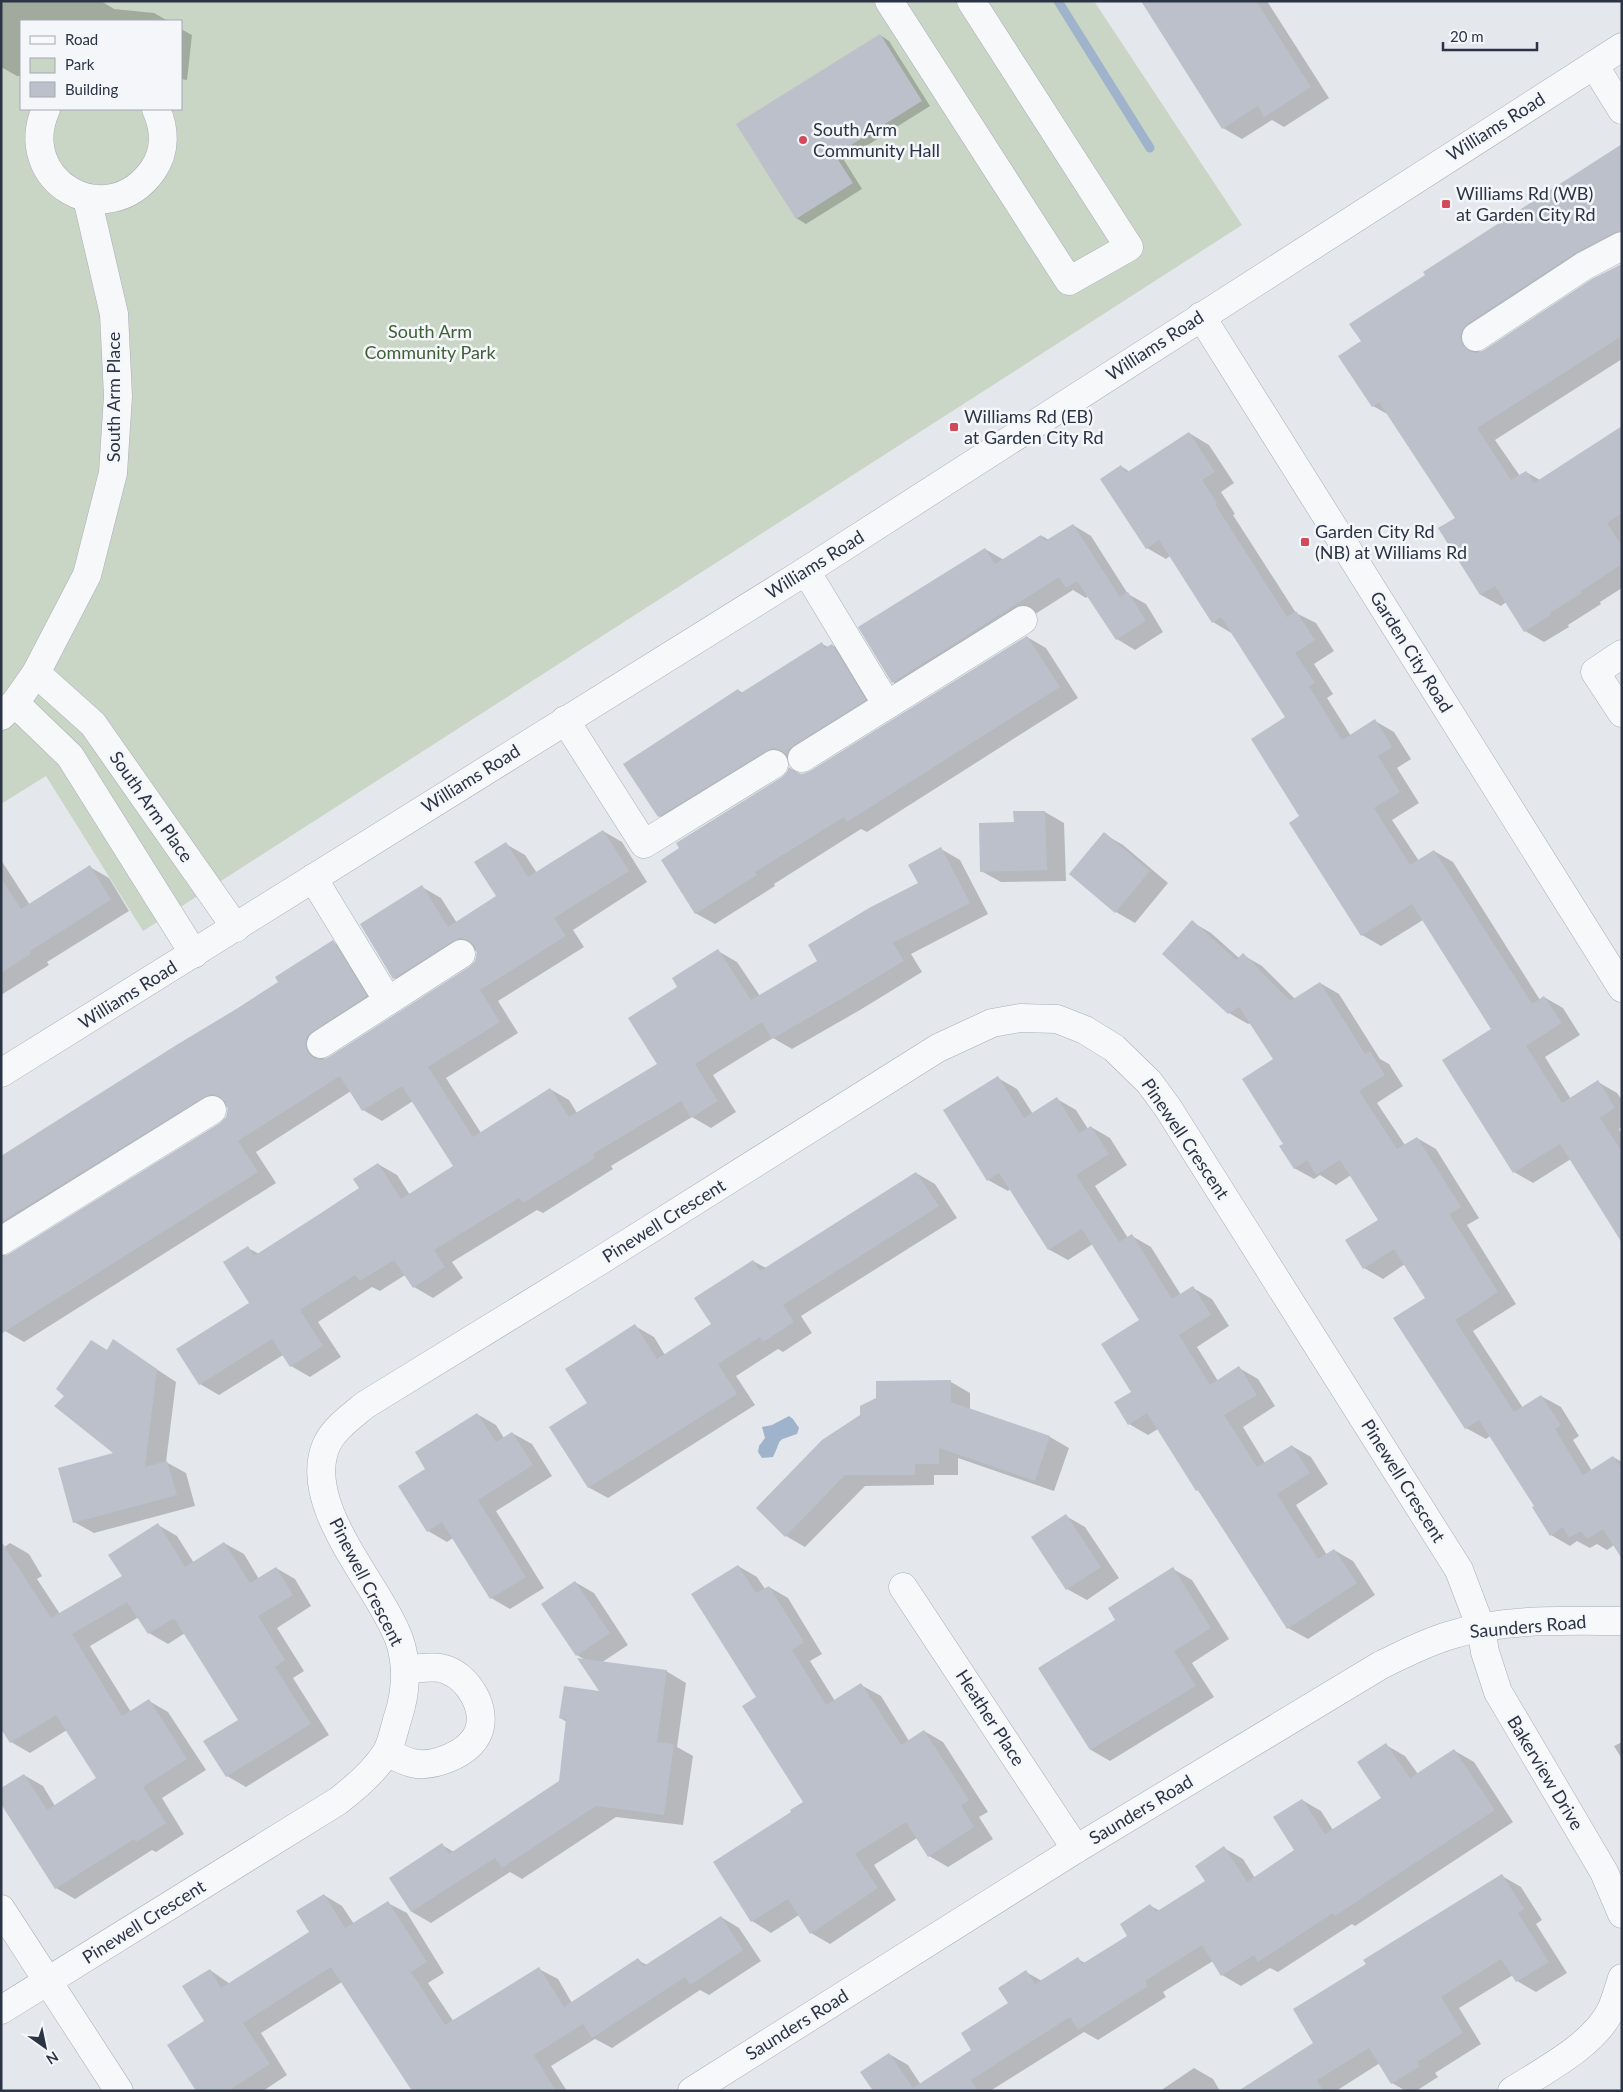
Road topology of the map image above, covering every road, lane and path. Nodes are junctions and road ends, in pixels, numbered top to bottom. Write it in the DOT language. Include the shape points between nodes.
graph roads {
  1 [pos="889,1"];
  2 [pos="971,1"];
  3 [pos="1622,47"];
  4 [pos="1594,65"];
  5 [pos="46,110"];
  6 [pos="156,110"];
  7 [pos="1622,110"];
  8 [pos="87,198"];
  9 [pos="1622,246"];
  10 [pos="1201,316"];
  11 [pos="1476,337"];
  12 [pos="806,571"];
  13 [pos="1022,620"];
  14 [pos="1622,654"];
  15 [pos="36,673"];
  16 [pos="887,705"];
  17 [pos="8,710"];
  18 [pos="1622,713"];
  19 [pos="566,720"];
  20 [pos="802,758"];
  21 [pos="774,764"];
  22 [pos="313,878"];
  23 [pos="236,928"];
  24 [pos="194,954"];
  25 [pos="461,954"];
  26 [pos="1622,988"];
  27 [pos="388,1001"];
  28 [pos="321,1044"];
  29 [pos="1,1073"];
  30 [pos="212,1110"];
  31 [pos="1,1241"];
  32 [pos="904,1586"];
  33 [pos="1622,1621"];
  34 [pos="1481,1628"];
  35 [pos="405,1668"];
  36 [pos="387,1752"];
  37 [pos="1076,1849"];
  38 [pos="1,1909"];
  39 [pos="1622,1914"];
  40 [pos="1622,1978"];
  41 [pos="47,1981"];
  42 [pos="1,2010"];
  43 [pos="1617,2012"];
  44 [pos="119,2091"];
  45 [pos="692,2091"];
  46 [pos="1512,2091"];
  1 -- 2 [label="street" via="1069,281 1130,247"];
  3 -- 4 [label="street, Williams Road"];
  4 -- 7 [label="street"];
  4 -- 10 [label="street, Williams Road"];
  5 -- 8 [label="street" via="40,122 38,142 43,162 69,191"];
  6 -- 8 [label="street" via="162,122 163,143 158,163 146,180 129,193 108,199"];
  8 -- 15 [label="street, South Arm Place" via="114,314 118,396 114,473 87,575"];
  9 -- 11 [label="street" via="1584,266"];
  10 -- 12 [label="street, Williams Road"];
  10 -- 26 [label="street, Garden City Road"];
  12 -- 16 [label="street"];
  12 -- 19 [label="street, Williams Road"];
  13 -- 16 [label="street"];
  14 -- 18 [label="street" via="1595,672"];
  15 -- 17 [label="street, South Arm Place"];
  15 -- 23 [label="street, South Arm Place" via="94,724"];
  16 -- 20 [label="street"];
  17 -- 24 [label="street, South Arm Place" via="70,756"];
  19 -- 21 [label="street" via="644,844"];
  19 -- 22 [label="street, Williams Road"];
  22 -- 23 [label="street, Williams Road"];
  22 -- 27 [label="street"];
  23 -- 24 [label="street, Williams Road"];
  24 -- 29 [label="street, Williams Road"];
  25 -- 27 [label="street"];
  27 -- 28 [label="street"];
  30 -- 31 [label="street"];
  32 -- 37 [label="street, Heather Place"];
  33 -- 34 [label="street, Saunders Road"];
  34 -- 35 [label="street, Pinewell Crescent" via="1459,1570 1149,1082 1114,1048 1085,1030 1057,1019 1020,1018 992,1022 938,1048 365,1405 341,1426 326,1444 321,1462 324,1490 336,1528 399,1639"];
  34 -- 37 [label="street, Saunders Road" via="1414,1648 1381,1666"];
  34 -- 39 [label="street, Bakerview Drive" via="1498,1692 1604,1872"];
  35 -- 36 [label="street, Pinewell Crescent" via="403,1702"];
  35 -- 36 [label="street" via="445,1669 459,1675 473,1693 481,1713 478,1733 466,1750 434,1763 412,1763"];
  36 -- 41 [label="street, Pinewell Crescent" via="338,1802"];
  37 -- 45 [label="street, Saunders Road"];
  38 -- 41 [label="street"];
  40 -- 43 [label="street"];
  41 -- 42 [label="street, Pinewell Crescent"];
  41 -- 44 [label="street"];
  43 -- 46 [label="street" via="1593,2035"];
}
